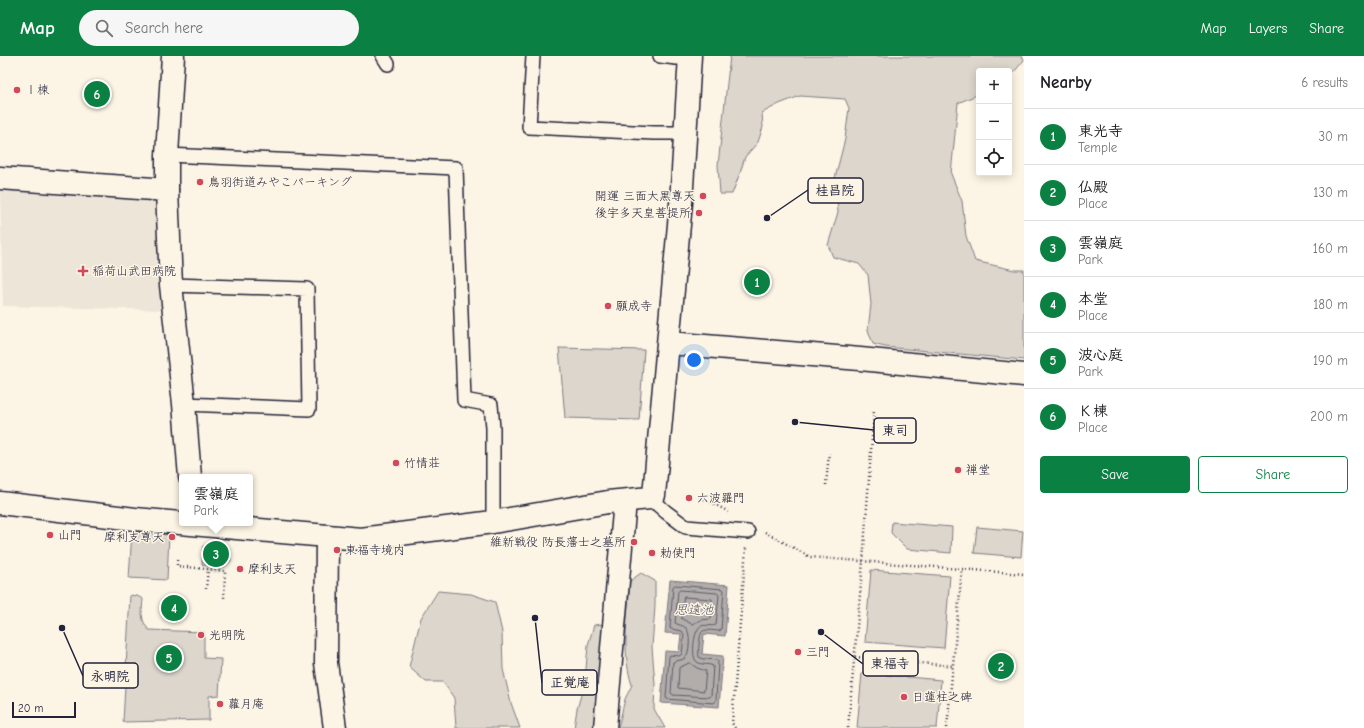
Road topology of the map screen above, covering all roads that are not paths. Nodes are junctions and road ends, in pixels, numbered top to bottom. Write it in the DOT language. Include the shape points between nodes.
graph roads {
  1 [pos="173,56"];
  2 [pos="533,56"];
  3 [pos="660,56"];
  4 [pos="690,57"];
  5 [pos="685,133"];
  6 [pos="167,155"];
  7 [pos="0,178"];
  8 [pos="167,190"];
  9 [pos="171,285"];
  10 [pos="668,344"];
  11 [pos="1024,375"];
  12 [pos="184,404"];
  13 [pos="190,474"];
  14 [pos="650,498"];
  15 [pos="625,501"];
  16 [pos="0,503"];
  17 [pos="179,521"];
  18 [pos="493,522"];
  19 [pos="229,526"];
  20 [pos="748,532"];
  21 [pos="327,536"];
  22 [pos="335,728"];
  23 [pos="606,728"];
  1 -- 6 [label="street"];
  2 -- 5 [label="lane" via="529,127"];
  3 -- 4 [label="lane"];
  4 -- 5 [label="street"];
  5 -- 10 [label="street"];
  6 -- 8 [label="street"];
  6 -- 18 [label="lane" via="456,168 464,400 491,405"];
  7 -- 8 [label="street"];
  8 -- 9 [label="street"];
  9 -- 12 [label="street"];
  9 -- 12 [label="lane" via="307,289 309,408"];
  10 -- 11 [label="street" via="852,358"];
  10 -- 14 [label="street" via="654,495"];
  12 -- 13 [label="street"];
  14 -- 15 [label="street"];
  14 -- 20 [label="lane" via="686,528"];
  15 -- 18 [label="street"];
  15 -- 23 [label="street"];
  16 -- 17 [label="street"];
  18 -- 21 [label="street" via="361,539"];
  19 -- 21 [label="street"];
  21 -- 22 [label="street" via="326,663"];
}
